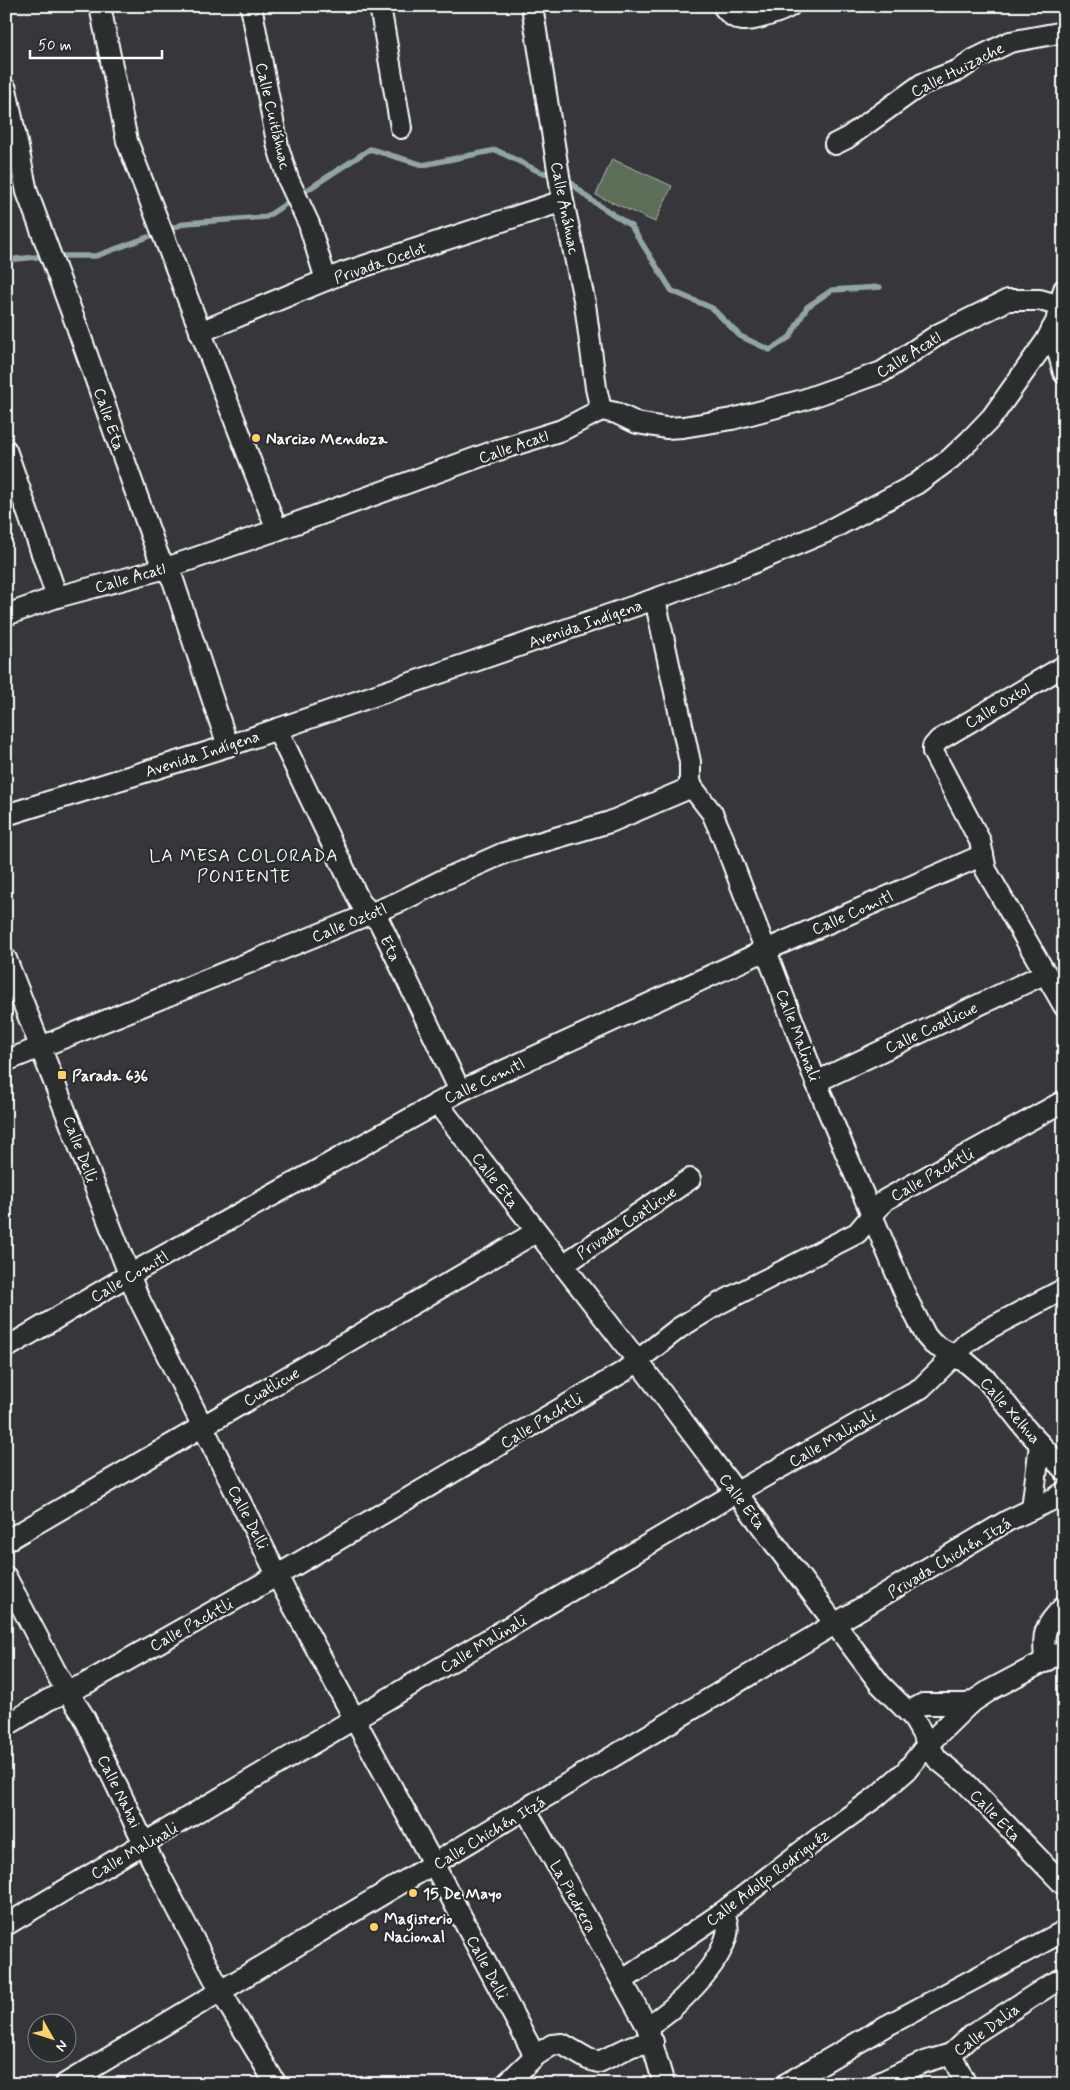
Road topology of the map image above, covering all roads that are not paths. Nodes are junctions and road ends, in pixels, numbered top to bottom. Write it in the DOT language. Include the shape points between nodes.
graph roads {
  1 [pos="100,6"];
  2 [pos="251,6"];
  3 [pos="380,6"];
  4 [pos="532,6"];
  5 [pos="723,6"];
  6 [pos="790,6"];
  7 [pos="1064,32"];
  8 [pos="6,89"];
  9 [pos="401,128"];
  10 [pos="834,144"];
  11 [pos="563,201"];
  12 [pos="326,280"];
  13 [pos="1063,300"];
  14 [pos="1052,329"];
  15 [pos="200,332"];
  16 [pos="1064,373"];
  17 [pos="601,410"];
  18 [pos="6,450"];
  19 [pos="14,502"];
  20 [pos="277,530"];
  21 [pos="166,568"];
  22 [pos="57,598"];
  23 [pos="655,599"];
  24 [pos="6,615"];
  25 [pos="1062,672"];
  26 [pos="277,729"];
  27 [pos="228,746"];
  28 [pos="692,787"];
  29 [pos="6,815"];
  30 [pos="983,855"];
  31 [pos="370,912"];
  32 [pos="766,950"];
  33 [pos="6,959"];
  34 [pos="1046,973"];
  35 [pos="1064,1006"];
  36 [pos="42,1048"];
  37 [pos="6,1062"];
  38 [pos="816,1082"];
  39 [pos="460,1091"];
  40 [pos="1064,1101"];
  41 [pos="437,1102"];
  42 [pos="690,1179"];
  43 [pos="872,1215"];
  44 [pos="536,1232"];
  45 [pos="563,1265"];
  46 [pos="129,1275"];
  47 [pos="1064,1289"];
  48 [pos="6,1348"];
  49 [pos="954,1356"];
  50 [pos="637,1360"];
  51 [pos="203,1426"];
  52 [pos="1040,1444"];
  53 [pos="1064,1470"];
  54 [pos="737,1492"];
  55 [pos="1064,1492"];
  56 [pos="1032,1509"];
  57 [pos="6,1541"];
  58 [pos="278,1575"];
  59 [pos="6,1577"];
  60 [pos="1064,1606"];
  61 [pos="836,1624"];
  62 [pos="1064,1651"];
  63 [pos="1046,1662"];
  64 [pos="68,1692"];
  65 [pos="969,1704"];
  66 [pos="908,1712"];
  67 [pos="354,1720"];
  68 [pos="6,1726"];
  69 [pos="928,1745"];
  70 [pos="526,1810"];
  71 [pos="146,1844"];
  72 [pos="434,1865"];
  73 [pos="1064,1884"];
  74 [pos="723,1912"];
  75 [pos="6,1925"];
  76 [pos="1064,1931"];
  77 [pos="1064,1978"];
  78 [pos="622,1981"];
  79 [pos="221,1992"];
  80 [pos="650,2034"];
  81 [pos="952,2054"];
  82 [pos="535,2056"];
  83 [pos="65,2084"];
  84 [pos="276,2084"];
  85 [pos="506,2084"];
  86 [pos="664,2084"];
  87 [pos="786,2084"];
  88 [pos="877,2084"];
  89 [pos="966,2084"];
  1 -- 15 [label="street" via="127,141"];
  2 -- 12 [label="street, Calle Cuitláhuac" via="278,147 309,224"];
  3 -- 9 [label="street"];
  4 -- 11 [label="street, Calle Anáhuac"];
  5 -- 6 [label="street" via="730,15 744,20"];
  7 -- 10 [label="street, Calle Huizache" via="1010,42 959,70 922,84"];
  8 -- 21 [label="street, Calle Eta" via="27,192 158,555"];
  11 -- 12 [label="street, Privada Ocelot"];
  11 -- 17 [label="street, Calle Anáhuac" via="585,304"];
  12 -- 15 [label="street, Privada Ocelot"];
  13 -- 14 [label="street, Avenida Indígena"];
  13 -- 17 [label="street, Calle Acatl" via="1008,300 939,334 882,372 803,400 732,419 683,427 650,426"];
  14 -- 16 [label="street"];
  14 -- 23 [label="street, Avenida Indígena" via="992,417 950,458 916,484 788,549"];
  15 -- 20 [label="street"];
  17 -- 20 [label="street, Calle Acatl" via="562,430"];
  18 -- 19 [label="street"];
  19 -- 22 [label="street"];
  20 -- 21 [label="street, Calle Acatl"];
  21 -- 22 [label="street, Calle Acatl"];
  21 -- 27 [label="street, Calle Eta" via="173,580"];
  22 -- 24 [label="street, Calle Acatl"];
  23 -- 26 [label="street, Avenida Indígena"];
  23 -- 28 [label="street" via="690,762"];
  25 -- 30 [label="street, Calle Oxtol" via="939,740 933,748 934,757 980,841"];
  26 -- 27 [label="street, Avenida Indígena"];
  26 -- 31 [label="street, Eta" via="360,902"];
  27 -- 29 [label="street, Avenida Indígena"];
  28 -- 31 [label="street, Calle Oztotl" via="610,822 504,853 399,902"];
  28 -- 32 [label="street, Calle Malinali" via="712,813"];
  30 -- 32 [label="street, Calle Comitl"];
  30 -- 34 [label="street" via="986,870"];
  31 -- 36 [label="street, Calle Oztotl"];
  31 -- 39 [label="street, Eta" via="380,923"];
  32 -- 38 [label="street, Calle Malinali"];
  32 -- 39 [label="street, Calle Comitl"];
  33 -- 36 [label="street, Calle Delli"];
  34 -- 35 [label="street"];
  34 -- 38 [label="street, Calle Coatlicue"];
  36 -- 37 [label="street, Calle Oztotl"];
  36 -- 46 [label="street, Calle Delli"];
  38 -- 43 [label="street, Calle Malinali"];
  39 -- 41 [label="street, Calle Comitl"];
  40 -- 43 [label="street, Calle Pachtli" via="885,1200"];
  41 -- 44 [label="street, Calle Eta"];
  41 -- 46 [label="street, Calle Comitl"];
  42 -- 45 [label="street, Privada Coatlicue"];
  43 -- 49 [label="street, Calle Malinali" via="926,1336"];
  43 -- 50 [label="street, Calle Pachtli" via="857,1233 720,1303 679,1328"];
  44 -- 45 [label="street, Calle Eta"];
  44 -- 51 [label="street, Cuatlicue"];
  45 -- 50 [label="street, Calle Eta"];
  46 -- 48 [label="street, Calle Comitl"];
  46 -- 51 [label="street, Calle Delli"];
  47 -- 49 [label="street, Calle Malinali" via="986,1330"];
  49 -- 52 [label="street, Calle Xelhua" via="987,1380"];
  49 -- 54 [label="street, Calle Malinali" via="921,1388"];
  50 -- 54 [label="street, Calle Eta"];
  50 -- 58 [label="street, Calle Pachtli" via="623,1372"];
  51 -- 57 [label="street, Cuatlicue"];
  51 -- 58 [label="street, Calle Delli"];
  52 -- 53 [label="street, Calle Xelhua"];
  52 -- 56 [label="street"];
  54 -- 61 [label="street, Calle Eta"];
  54 -- 67 [label="street, Calle Malinali"];
  55 -- 56 [label="street, Privada Chichén Itzá"];
  56 -- 61 [label="street, Privada Chichén Itzá"];
  58 -- 64 [label="street, Calle Pachtli"];
  58 -- 67 [label="street, Calle Delli"];
  59 -- 64 [label="street, Calle Nahai"];
  60 -- 63 [label="street" via="1044,1632"];
  61 -- 66 [label="street, Calle Eta" via="880,1684"];
  61 -- 70 [label="street, Calle Chichén Itzá"];
  62 -- 63 [label="street, Calle Adolfo Rodriguéz"];
  63 -- 65 [label="street, Calle Adolfo Rodriguéz"];
  64 -- 68 [label="street, Calle Pachtli" via="48,1700"];
  64 -- 71 [label="street, Calle Nahai"];
  65 -- 66 [label="street" via="923,1704"];
  65 -- 69 [label="street, Calle Adolfo Rodriguéz"];
  66 -- 69 [label="street, Calle Eta"];
  67 -- 71 [label="street, Calle Malinali"];
  67 -- 72 [label="street, Calle Delli"];
  69 -- 73 [label="street, Calle Eta" via="937,1759 965,1782"];
  69 -- 74 [label="street, Calle Adolfo Rodriguéz" via="906,1772 876,1797"];
  70 -- 72 [label="street, Calle Chichén Itzá"];
  70 -- 78 [label="street, La Piedrera"];
  71 -- 75 [label="street, Calle Malinali"];
  71 -- 79 [label="street, Calle Nahai"];
  72 -- 79 [label="street, Calle Chichén Itzá"];
  72 -- 82 [label="street, Calle Delli"];
  74 -- 78 [label="street, Calle Adolfo Rodriguéz"];
  74 -- 80 [label="street" via="728,1932 717,1956"];
  76 -- 87 [label="street" via="888,2025"];
  77 -- 81 [label="street, Calle Dalia" via="972,2036"];
  78 -- 80 [label="street"];
  79 -- 83 [label="street, Calle Chichén Itzá"];
  79 -- 84 [label="street, Calle Nahai"];
  80 -- 82 [label="street" via="599,2062 588,2060 557,2043"];
  80 -- 86 [label="street"];
  81 -- 88 [label="street, Calle Dalia" via="924,2062"];
  81 -- 89 [label="street"];
  82 -- 85 [label="street"];
}
